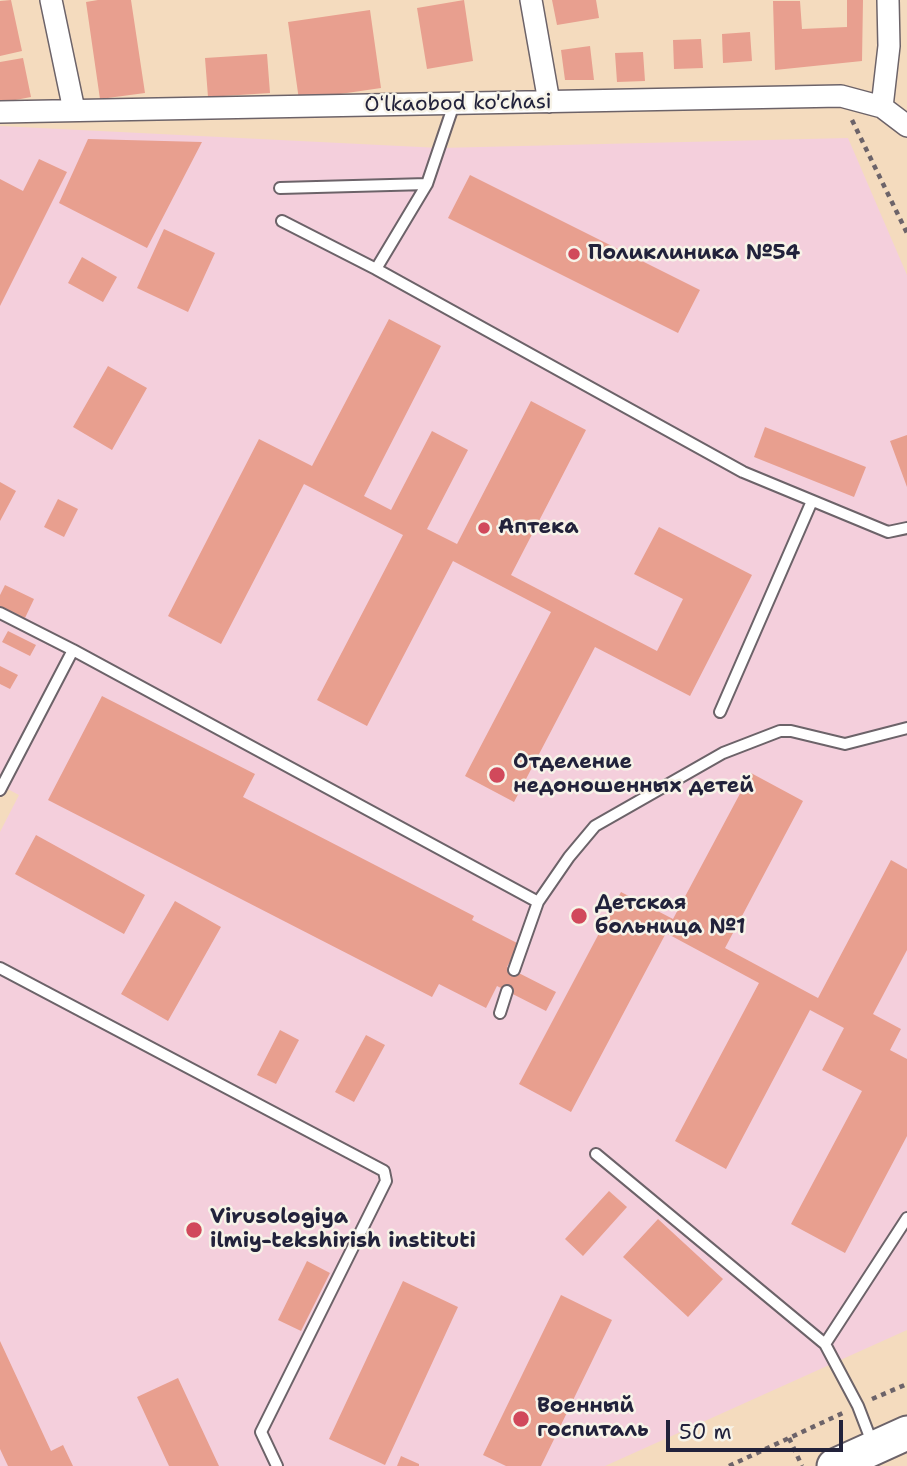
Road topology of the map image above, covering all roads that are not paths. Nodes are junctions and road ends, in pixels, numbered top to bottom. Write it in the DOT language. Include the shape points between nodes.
graph roads {
  1 [pos="51,0"];
  2 [pos="531,0"];
  3 [pos="888,0"];
  4 [pos="549,102"];
  5 [pos="454,104"];
  6 [pos="882,107"];
  7 [pos="74,110"];
  8 [pos="0,112"];
  9 [pos="907,126"];
  10 [pos="427,184"];
  11 [pos="280,188"];
  12 [pos="282,221"];
  13 [pos="376,269"];
  14 [pos="812,501"];
  15 [pos="907,528"];
  16 [pos="0,613"];
  17 [pos="73,650"];
  18 [pos="720,712"];
  19 [pos="907,728"];
  20 [pos="0,790"];
  21 [pos="538,902"];
  22 [pos="0,968"];
  23 [pos="514,970"];
  24 [pos="507,991"];
  25 [pos="500,1013"];
  26 [pos="596,1154"];
  27 [pos="907,1218"];
  28 [pos="825,1344"];
  29 [pos="907,1433"];
  30 [pos="874,1448"];
  31 [pos="277,1466"];
  32 [pos="835,1466"];
  1 -- 7 [label="street"];
  2 -- 4 [label="street"];
  3 -- 6 [label="street" via="889,46"];
  4 -- 5 [label="street, Oʻlkaobod ko'chasi"];
  4 -- 6 [label="street, Oʻlkaobod ko'chasi" via="841,96"];
  5 -- 7 [label="street, Oʻlkaobod ko'chasi"];
  5 -- 10 [label="lane"];
  6 -- 9 [label="street, Oʻlkaobod ko'chasi"];
  7 -- 8 [label="street, Oʻlkaobod ko'chasi"];
  10 -- 11 [label="lane"];
  10 -- 13 [label="lane"];
  12 -- 13 [label="lane"];
  13 -- 14 [label="lane" via="743,472"];
  14 -- 15 [label="lane" via="888,532"];
  14 -- 18 [label="lane"];
  16 -- 17 [label="lane"];
  17 -- 20 [label="lane"];
  17 -- 21 [label="lane"];
  19 -- 21 [label="lane" via="845,744 780,732 723,753 595,826"];
  21 -- 23 [label="lane"];
  22 -- 31 [label="lane" via="384,1171 386,1181 261,1432"];
  24 -- 25 [label="lane"];
  26 -- 28 [label="lane"];
  27 -- 28 [label="lane"];
  28 -- 30 [label="lane"];
  29 -- 30 [label="main road"];
  30 -- 32 [label="main road"];
}
